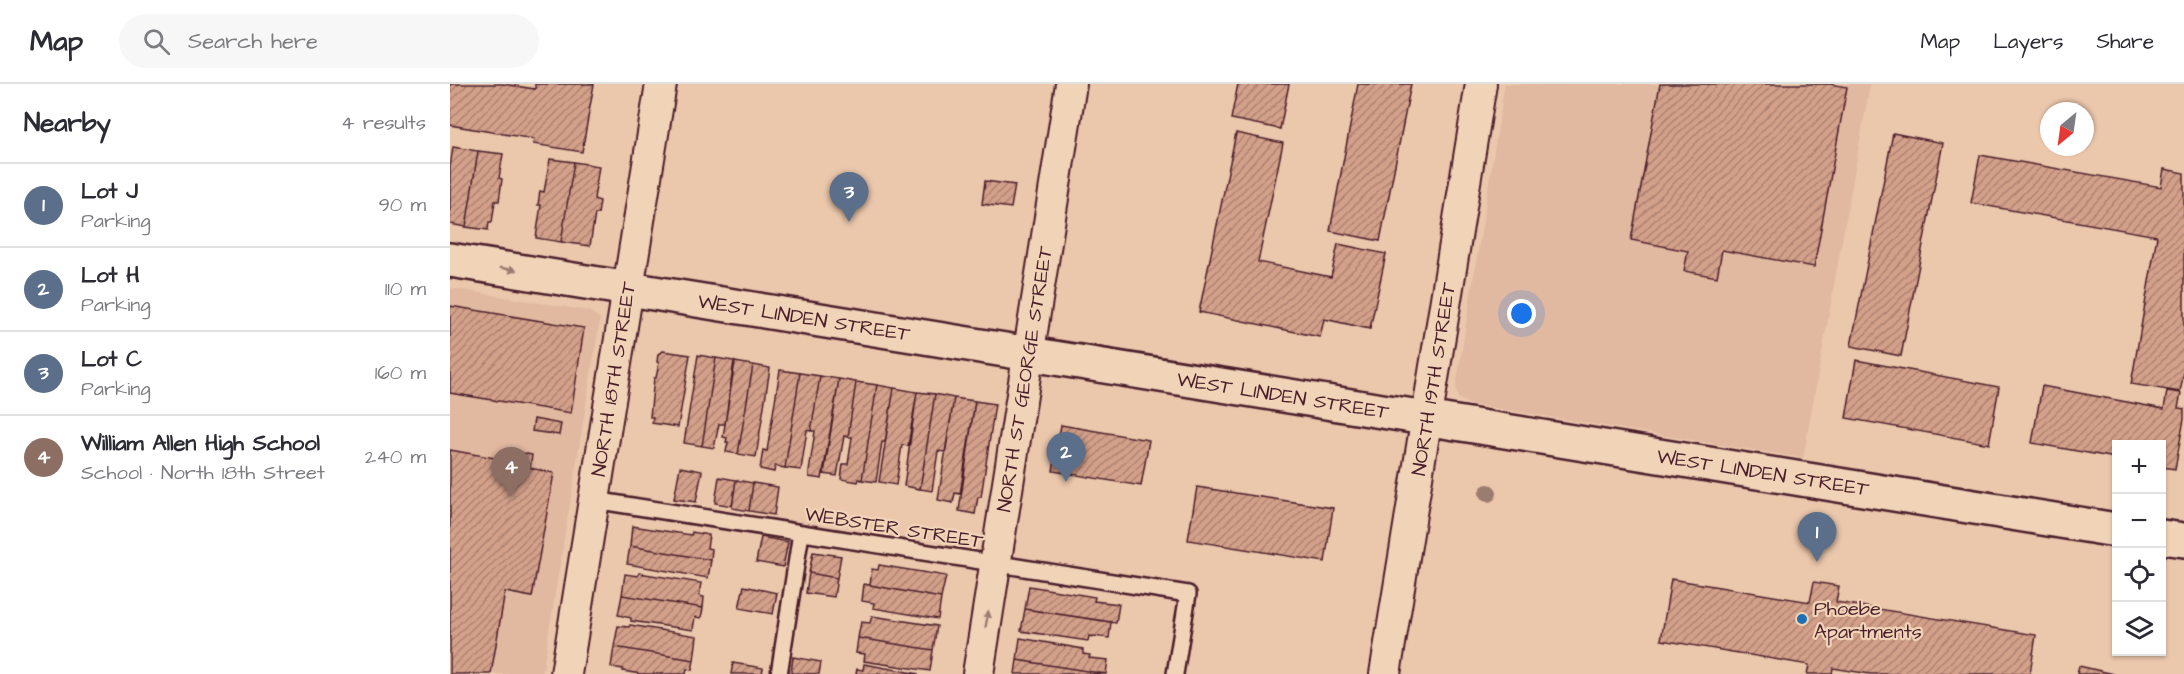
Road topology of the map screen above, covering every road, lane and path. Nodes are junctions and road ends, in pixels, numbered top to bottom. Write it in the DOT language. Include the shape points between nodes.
graph roads {
  1 [pos="661,84"];
  2 [pos="1071,84"];
  3 [pos="1481,84"];
  4 [pos="450,260"];
  5 [pos="628,288"];
  6 [pos="1027,353"];
  7 [pos="1427,418"];
  8 [pos="594,500"];
  9 [pos="2112,529"];
  10 [pos="801,533"];
  11 [pos="2166,538"];
  12 [pos="2184,540"];
  13 [pos="996,564"];
  14 [pos="566,674"];
  15 [pos="779,674"];
  16 [pos="978,674"];
  17 [pos="1175,674"];
  18 [pos="1385,674"];
  1 -- 5 [label="street, NORTH 18TH STREET"];
  2 -- 6 [label="street, NORTH ST GEORGE STREET"];
  3 -- 7 [label="street, NORTH 19TH STREET"];
  4 -- 5 [label="street, WEST LINDEN STREET, one-way"];
  5 -- 6 [label="street, WEST LINDEN STREET"];
  5 -- 8 [label="street, NORTH 18TH STREET"];
  6 -- 7 [label="street, WEST LINDEN STREET"];
  6 -- 13 [label="street, NORTH ST GEORGE STREET"];
  7 -- 9 [label="street, WEST LINDEN STREET"];
  7 -- 18 [label="street, NORTH 19TH STREET"];
  8 -- 10 [label="lane, WEBSTER STREET"];
  8 -- 14 [label="street, NORTH 18TH STREET"];
  10 -- 13 [label="lane, WEBSTER STREET"];
  10 -- 15 [label="lane"];
  11 -- 12 [label="street"];
  16 -- 13 [label="street, NORTH ST GEORGE STREET, one-way"];
  13 -- 17 [label="lane, WEBSTER STREET" via="1188,594"];
}
